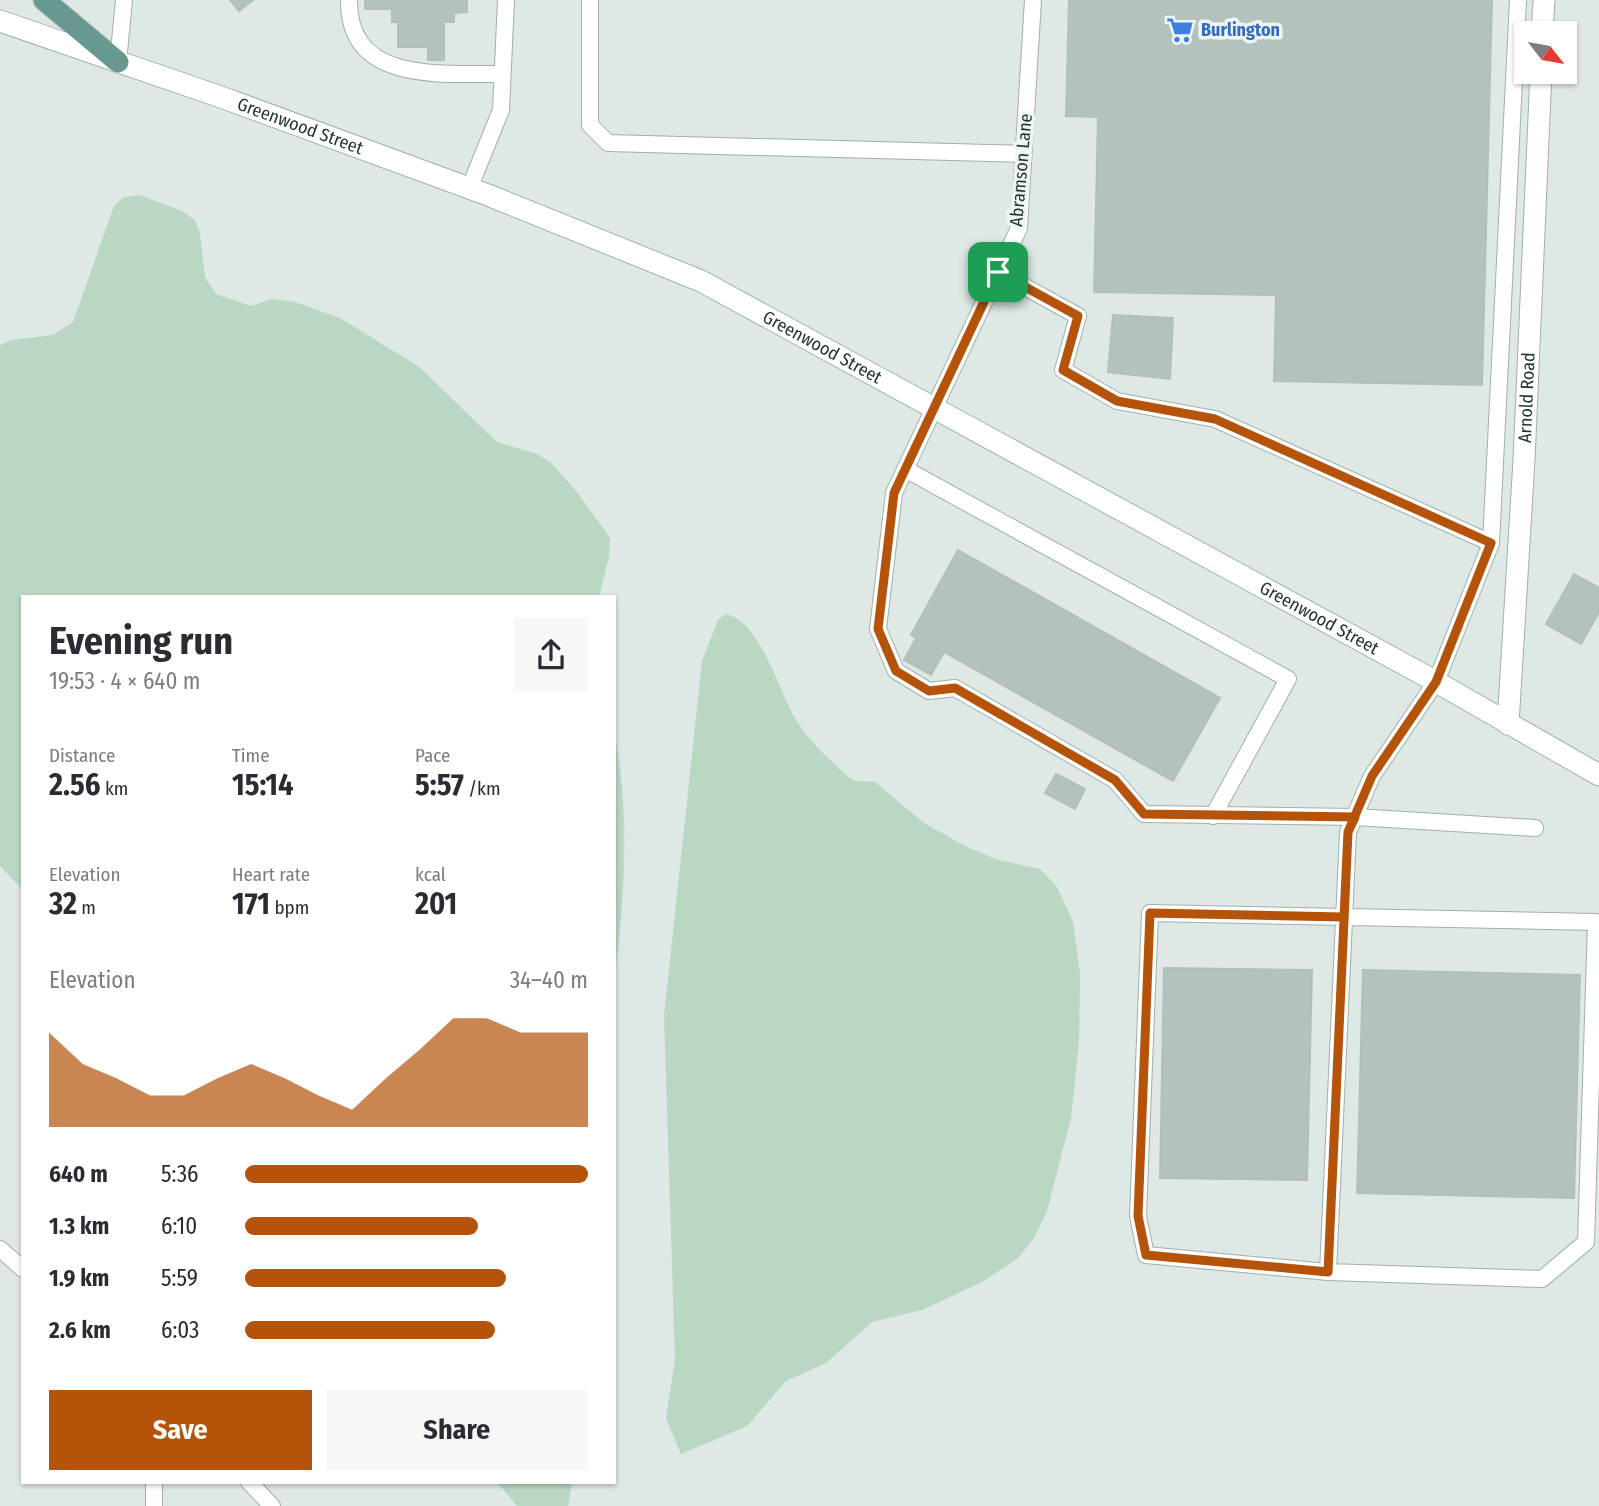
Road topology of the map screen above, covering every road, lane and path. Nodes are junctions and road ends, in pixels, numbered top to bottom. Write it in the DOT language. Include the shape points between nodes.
graph roads {
  1 [pos="44,0"];
  2 [pos="124,0"];
  3 [pos="349,0"];
  4 [pos="506,0"];
  5 [pos="590,0"];
  6 [pos="1033,0"];
  7 [pos="1518,0"];
  8 [pos="1544,0"];
  9 [pos="0,21"];
  10 [pos="1543,21"];
  11 [pos="118,62"];
  12 [pos="502,74"];
  13 [pos="1540,84"];
  14 [pos="1023,154"];
  15 [pos="470,189"];
  16 [pos="998,272"];
  17 [pos="934,407"];
  18 [pos="905,469"];
  19 [pos="1491,543"];
  20 [pos="1436,682"];
  21 [pos="1508,724"];
  22 [pos="1599,775"];
  23 [pos="1213,816"];
  24 [pos="1355,817"];
  25 [pos="1535,828"];
  26 [pos="1344,917"];
  27 [pos="0,1249"];
  28 [pos="21,1267"];
  29 [pos="1328,1272"];
  30 [pos="155,1484"];
  31 [pos="251,1484"];
  32 [pos="154,1506"];
  33 [pos="272,1506"];
  1 -- 11 [label="main road"];
  2 -- 11 [label="lane"];
  3 -- 12 [label="lane" via="349,17 359,42 376,59 411,73"];
  4 -- 12 [label="lane"];
  5 -- 14 [label="lane" via="590,125 608,143"];
  6 -- 14 [label="lane, Abramson Lane"];
  7 -- 19 [label="lane"];
  8 -- 10 [label="main road"];
  9 -- 11 [label="main road, Greenwood Street"];
  11 -- 15 [label="main road, Greenwood Street"];
  12 -- 15 [label="lane" via="500,110"];
  13 -- 21 [label="main road, Arnold Road"];
  14 -- 16 [label="lane, Abramson Lane" via="1018,228"];
  15 -- 17 [label="main road, Greenwood Street" via="701,281"];
  16 -- 17 [label="lane, Abramson Lane"];
  16 -- 19 [label="lane" via="1078,316 1063,370 1117,401 1215,419"];
  17 -- 18 [label="lane, Abramson Lane"];
  17 -- 20 [label="main road, Greenwood Street"];
  18 -- 23 [label="lane, Abramson Lane" via="894,493 878,629 896,671 929,691 955,688 1115,780 1144,814"];
  18 -- 23 [label="lane" via="1288,679"];
  19 -- 20 [label="lane"];
  20 -- 21 [label="main road, Greenwood Street"];
  20 -- 24 [label="lane" via="1372,776"];
  21 -- 22 [label="main road, Greenwood Street"];
  23 -- 24 [label="lane, Abramson Lane"];
  24 -- 25 [label="lane, Abramson Lane"];
  24 -- 26 [label="lane" via="1348,832"];
  26 -- 29 [label="lane"];
  26 -- 29 [label="lane" via="1150,913 1138,1216 1146,1255"];
  26 -- 29 [label="lane" via="1596,922 1586,1242 1542,1279"];
  27 -- 28 [label="lane"];
  30 -- 32 [label="lane"];
  31 -- 33 [label="lane"];
}
